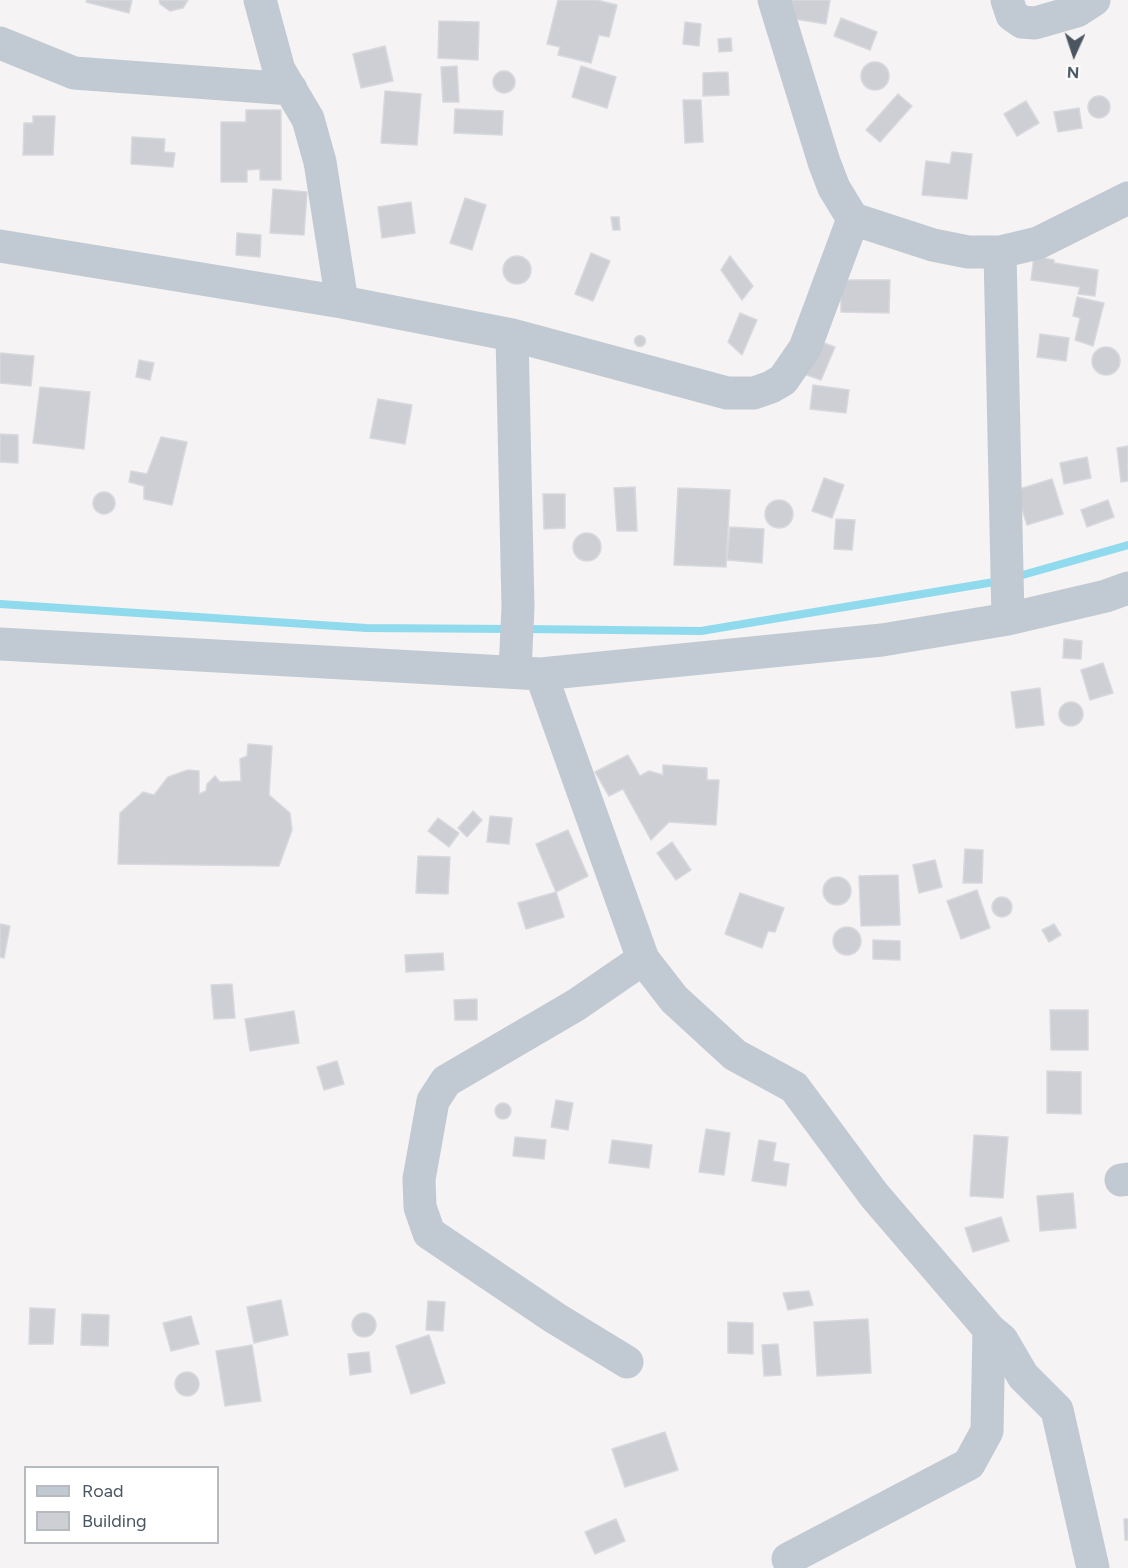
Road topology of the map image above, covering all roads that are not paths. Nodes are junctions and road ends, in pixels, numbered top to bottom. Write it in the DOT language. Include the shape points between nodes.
graph roads {
  1 [pos="774,0"];
  2 [pos="1007,0"];
  3 [pos="1094,0"];
  4 [pos="268,1"];
  5 [pos="0,43"];
  6 [pos="291,89"];
  7 [pos="1128,198"];
  8 [pos="853,219"];
  9 [pos="0,246"];
  10 [pos="1000,252"];
  11 [pos="342,302"];
  12 [pos="512,335"];
  13 [pos="1128,588"];
  14 [pos="1008,619"];
  15 [pos="0,644"];
  16 [pos="528,673"];
  17 [pos="643,959"];
  18 [pos="989,1329"];
  19 [pos="627,1362"];
  20 [pos="789,1558"];
  21 [pos="1093,1568"];
  1 -- 8 [label="street" via="824,162"];
  2 -- 3 [label="street" via="1012,15 1022,22 1035,23 1077,11"];
  4 -- 6 [label="street" via="279,69"];
  5 -- 6 [label="street" via="74,73"];
  6 -- 11 [label="street" via="308,119 320,162"];
  7 -- 10 [label="street" via="1038,243"];
  8 -- 10 [label="street" via="933,245 968,252"];
  8 -- 12 [label="street" via="805,348 783,380 754,393 727,393"];
  9 -- 11 [label="street"];
  10 -- 14 [label="street"];
  11 -- 12 [label="street"];
  12 -- 16 [label="street" via="518,607"];
  13 -- 14 [label="street"];
  14 -- 16 [label="street" via="882,640"];
  15 -- 16 [label="street"];
  16 -- 17 [label="street"];
  17 -- 18 [label="street" via="674,999 735,1055 794,1087 874,1195"];
  17 -- 19 [label="street" via="576,1005 446,1081 433,1101 419,1179 420,1207 429,1233"];
  18 -- 20 [label="street" via="987,1431 969,1464"];
  18 -- 21 [label="street" via="1002,1340 1023,1376 1057,1410"];
}
